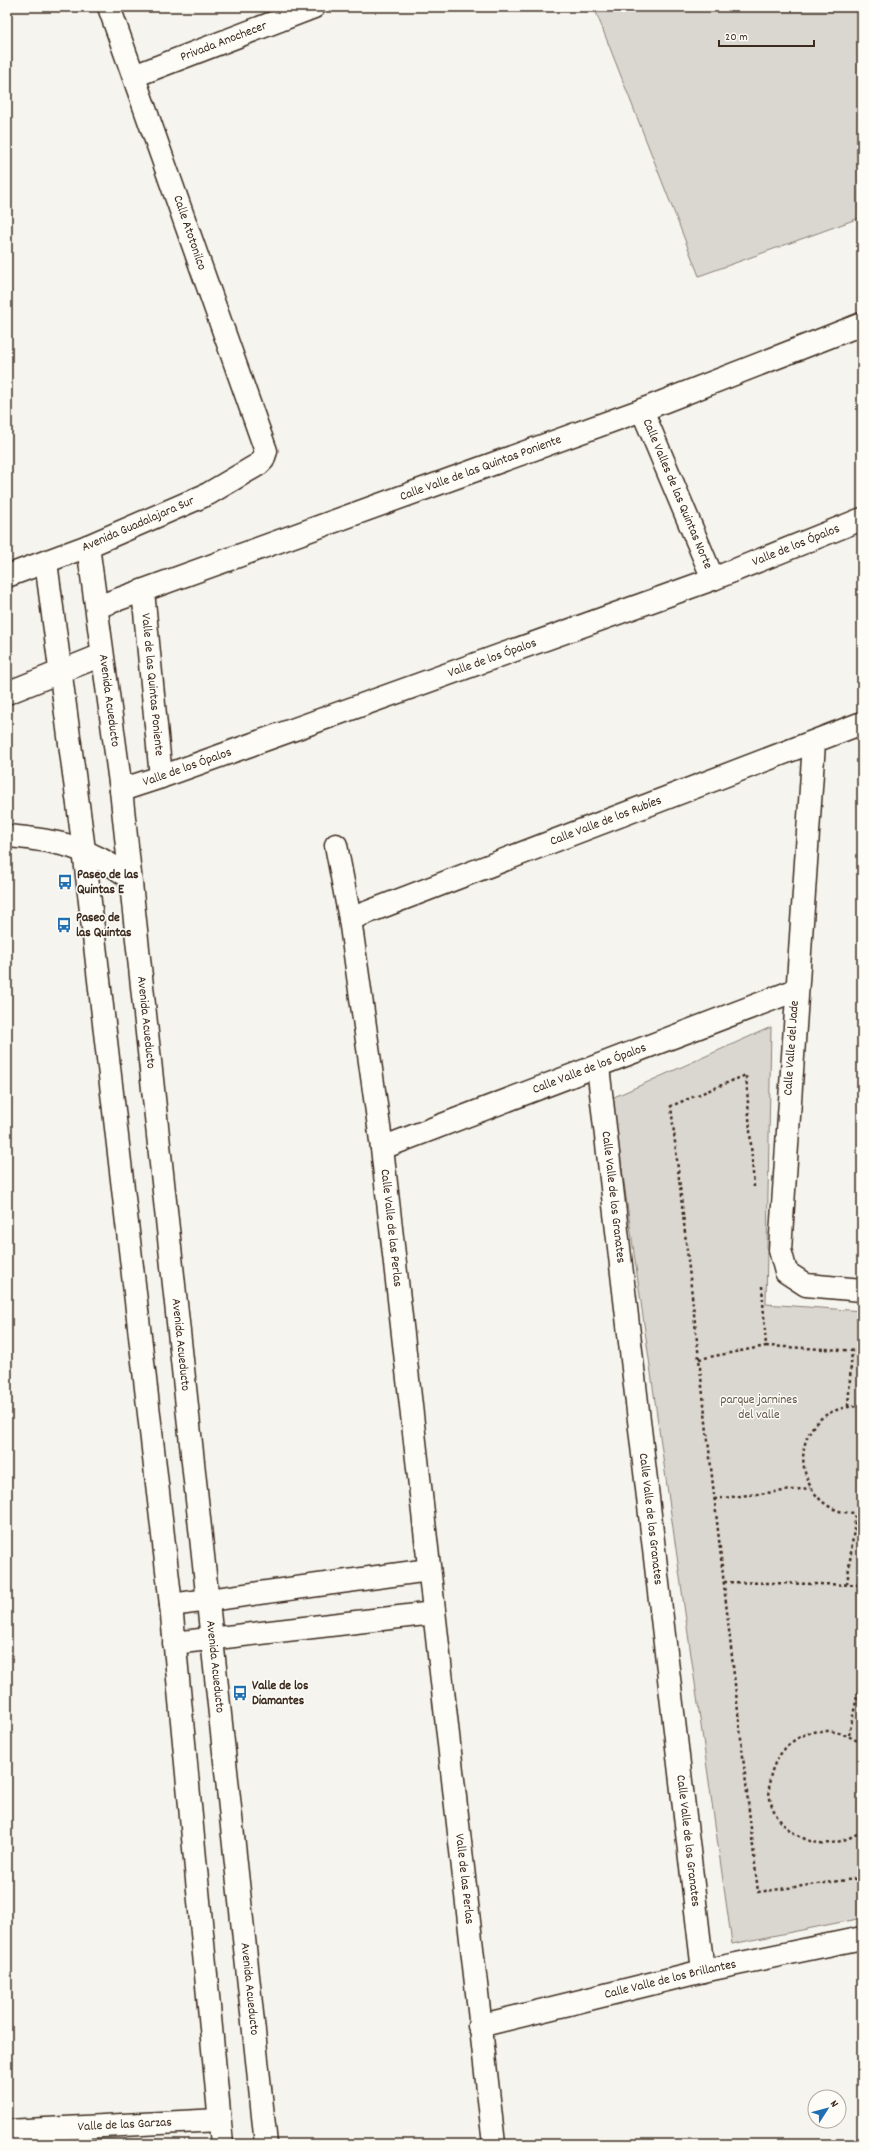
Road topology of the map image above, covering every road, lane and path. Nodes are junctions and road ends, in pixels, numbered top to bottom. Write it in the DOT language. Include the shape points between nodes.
graph roads {
  1 [pos="109,7"];
  2 [pos="314,7"];
  3 [pos="134,76"];
  4 [pos="862,324"];
  5 [pos="642,410"];
  6 [pos="263,460"];
  7 [pos="862,519"];
  8 [pos="88,546"];
  9 [pos="46,562"];
  10 [pos="7,576"];
  11 [pos="713,578"];
  12 [pos="143,592"];
  13 [pos="97,607"];
  14 [pos="102,655"];
  15 [pos="61,671"];
  16 [pos="7,693"];
  17 [pos="862,723"];
  18 [pos="814,743"];
  19 [pos="161,777"];
  20 [pos="120,790"];
  21 [pos="7,836"];
  22 [pos="336,845"];
  23 [pos="84,850"];
  24 [pos="129,877"];
  25 [pos="350,919"];
  26 [pos="796,990"];
  27 [pos="598,1067"];
  28 [pos="382,1148"];
  29 [pos="755,1195"];
  30 [pos="762,1282"];
  31 [pos="862,1290"];
  32 [pos="766,1346"];
  33 [pos="852,1351"];
  34 [pos="862,1351"];
  35 [pos="699,1359"];
  36 [pos="848,1406"];
  37 [pos="862,1406"];
  38 [pos="810,1488"];
  39 [pos="714,1499"];
  40 [pos="862,1512"];
  41 [pos="856,1513"];
  42 [pos="429,1570"];
  43 [pos="724,1582"];
  44 [pos="847,1584"];
  45 [pos="862,1585"];
  46 [pos="207,1602"];
  47 [pos="171,1606"];
  48 [pos="434,1613"];
  49 [pos="211,1638"];
  50 [pos="174,1643"];
  51 [pos="862,1672"];
  52 [pos="849,1735"];
  53 [pos="862,1744"];
  54 [pos="862,1831"];
  55 [pos="862,1878"];
  56 [pos="862,1938"];
  57 [pos="703,1971"];
  58 [pos="480,2026"];
  59 [pos="219,2120"];
  60 [pos="7,2131"];
  61 [pos="222,2144"];
  62 [pos="266,2144"];
  63 [pos="494,2144"];
  1 -- 3 [label="street, Calle Atotonilco"];
  2 -- 3 [label="street, Privada Anochecer"];
  3 -- 6 [label="street, Calle Atotonilco" via="266,451"];
  4 -- 5 [label="street, Calle Valle de las Quintas Poniente"];
  5 -- 11 [label="street, Calle Valles de las Quintas Norte"];
  5 -- 12 [label="street, Calle Valle de las Quintas Poniente"];
  6 -- 8 [label="street, Avenida Guadalajara Sur" via="208,494"];
  7 -- 11 [label="street, Valle de los Ópalos"];
  8 -- 9 [label="street, Avenida Guadalajara Sur"];
  8 -- 13 [label="street, Avenida Acueducto"];
  9 -- 10 [label="street, Avenida Guadalajara Sur"];
  9 -- 15 [label="street"];
  11 -- 19 [label="street, Valle de los Ópalos"];
  12 -- 13 [label="street, Calle Valle de las Quintas Poniente"];
  12 -- 19 [label="street, Valle de las Quintas Poniente"];
  13 -- 14 [label="street, Avenida Acueducto"];
  14 -- 15 [label="street"];
  14 -- 20 [label="street, Avenida Acueducto"];
  15 -- 16 [label="street"];
  15 -- 23 [label="street"];
  17 -- 18 [label="street, Calle Valle de los Rubíes"];
  18 -- 25 [label="street, Calle Valle de los Rubíes"];
  18 -- 26 [label="street, Calle Valle del Jade"];
  19 -- 20 [label="street, Valle de los Ópalos"];
  20 -- 24 [label="street, Avenida Acueducto"];
  21 -- 23 [label="street" via="49,840"];
  22 -- 25 [label="street, Calle Valle de las Perlas"];
  23 -- 24 [label="street" via="108,861"];
  23 -- 47 [label="street"];
  24 -- 46 [label="street, Avenida Acueducto"];
  25 -- 28 [label="street, Calle Valle de las Perlas"];
  26 -- 27 [label="street, Calle Valle de los Ópalos"];
  26 -- 31 [label="street, Calle Valle del Jade" via="780,1250 786,1272 806,1285"];
  27 -- 28 [label="street, Calle Valle de los Ópalos"];
  27 -- 57 [label="street, Calle Valle de los Granates"];
  28 -- 42 [label="street, Calle Valle de las Perlas"];
  29 -- 35 [label="path" via="746,1076 671,1106"];
  30 -- 32 [label="path"];
  32 -- 33 [label="path"];
  32 -- 35 [label="path"];
  33 -- 34 [label="path"];
  33 -- 36 [label="path"];
  35 -- 39 [label="path"];
  36 -- 37 [label="path"];
  36 -- 38 [label="path" via="832,1411 818,1421 808,1436 802,1453 803,1471"];
  38 -- 39 [label="path"];
  38 -- 41 [label="path" via="822,1501 833,1507"];
  39 -- 43 [label="path"];
  40 -- 41 [label="path"];
  41 -- 44 [label="path"];
  42 -- 46 [label="street"];
  42 -- 48 [label="street, Calle Valle de las Perlas"];
  43 -- 44 [label="path"];
  43 -- 55 [label="path" via="758,1892"];
  44 -- 45 [label="path"];
  46 -- 47 [label="street"];
  46 -- 49 [label="street, Avenida Acueducto"];
  47 -- 50 [label="street"];
  48 -- 49 [label="street"];
  48 -- 58 [label="street, Valle de las Perlas"];
  49 -- 50 [label="street"];
  49 -- 62 [label="street, Avenida Acueducto"];
  50 -- 59 [label="street"];
  51 -- 52 [label="path"];
  52 -- 53 [label="path"];
  52 -- 54 [label="path" via="831,1730 812,1732 795,1739 781,1752 772,1768 770,1799 780,1822 794,1835 812,1842 830,1844 848,1840"];
  56 -- 57 [label="street, Calle Valle de los Brillantes"];
  57 -- 58 [label="street, Calle Valle de los Brillantes"];
  58 -- 63 [label="street, Valle de las Perlas"];
  59 -- 60 [label="street, Valle de las Garzas"];
  59 -- 61 [label="street"];
}
